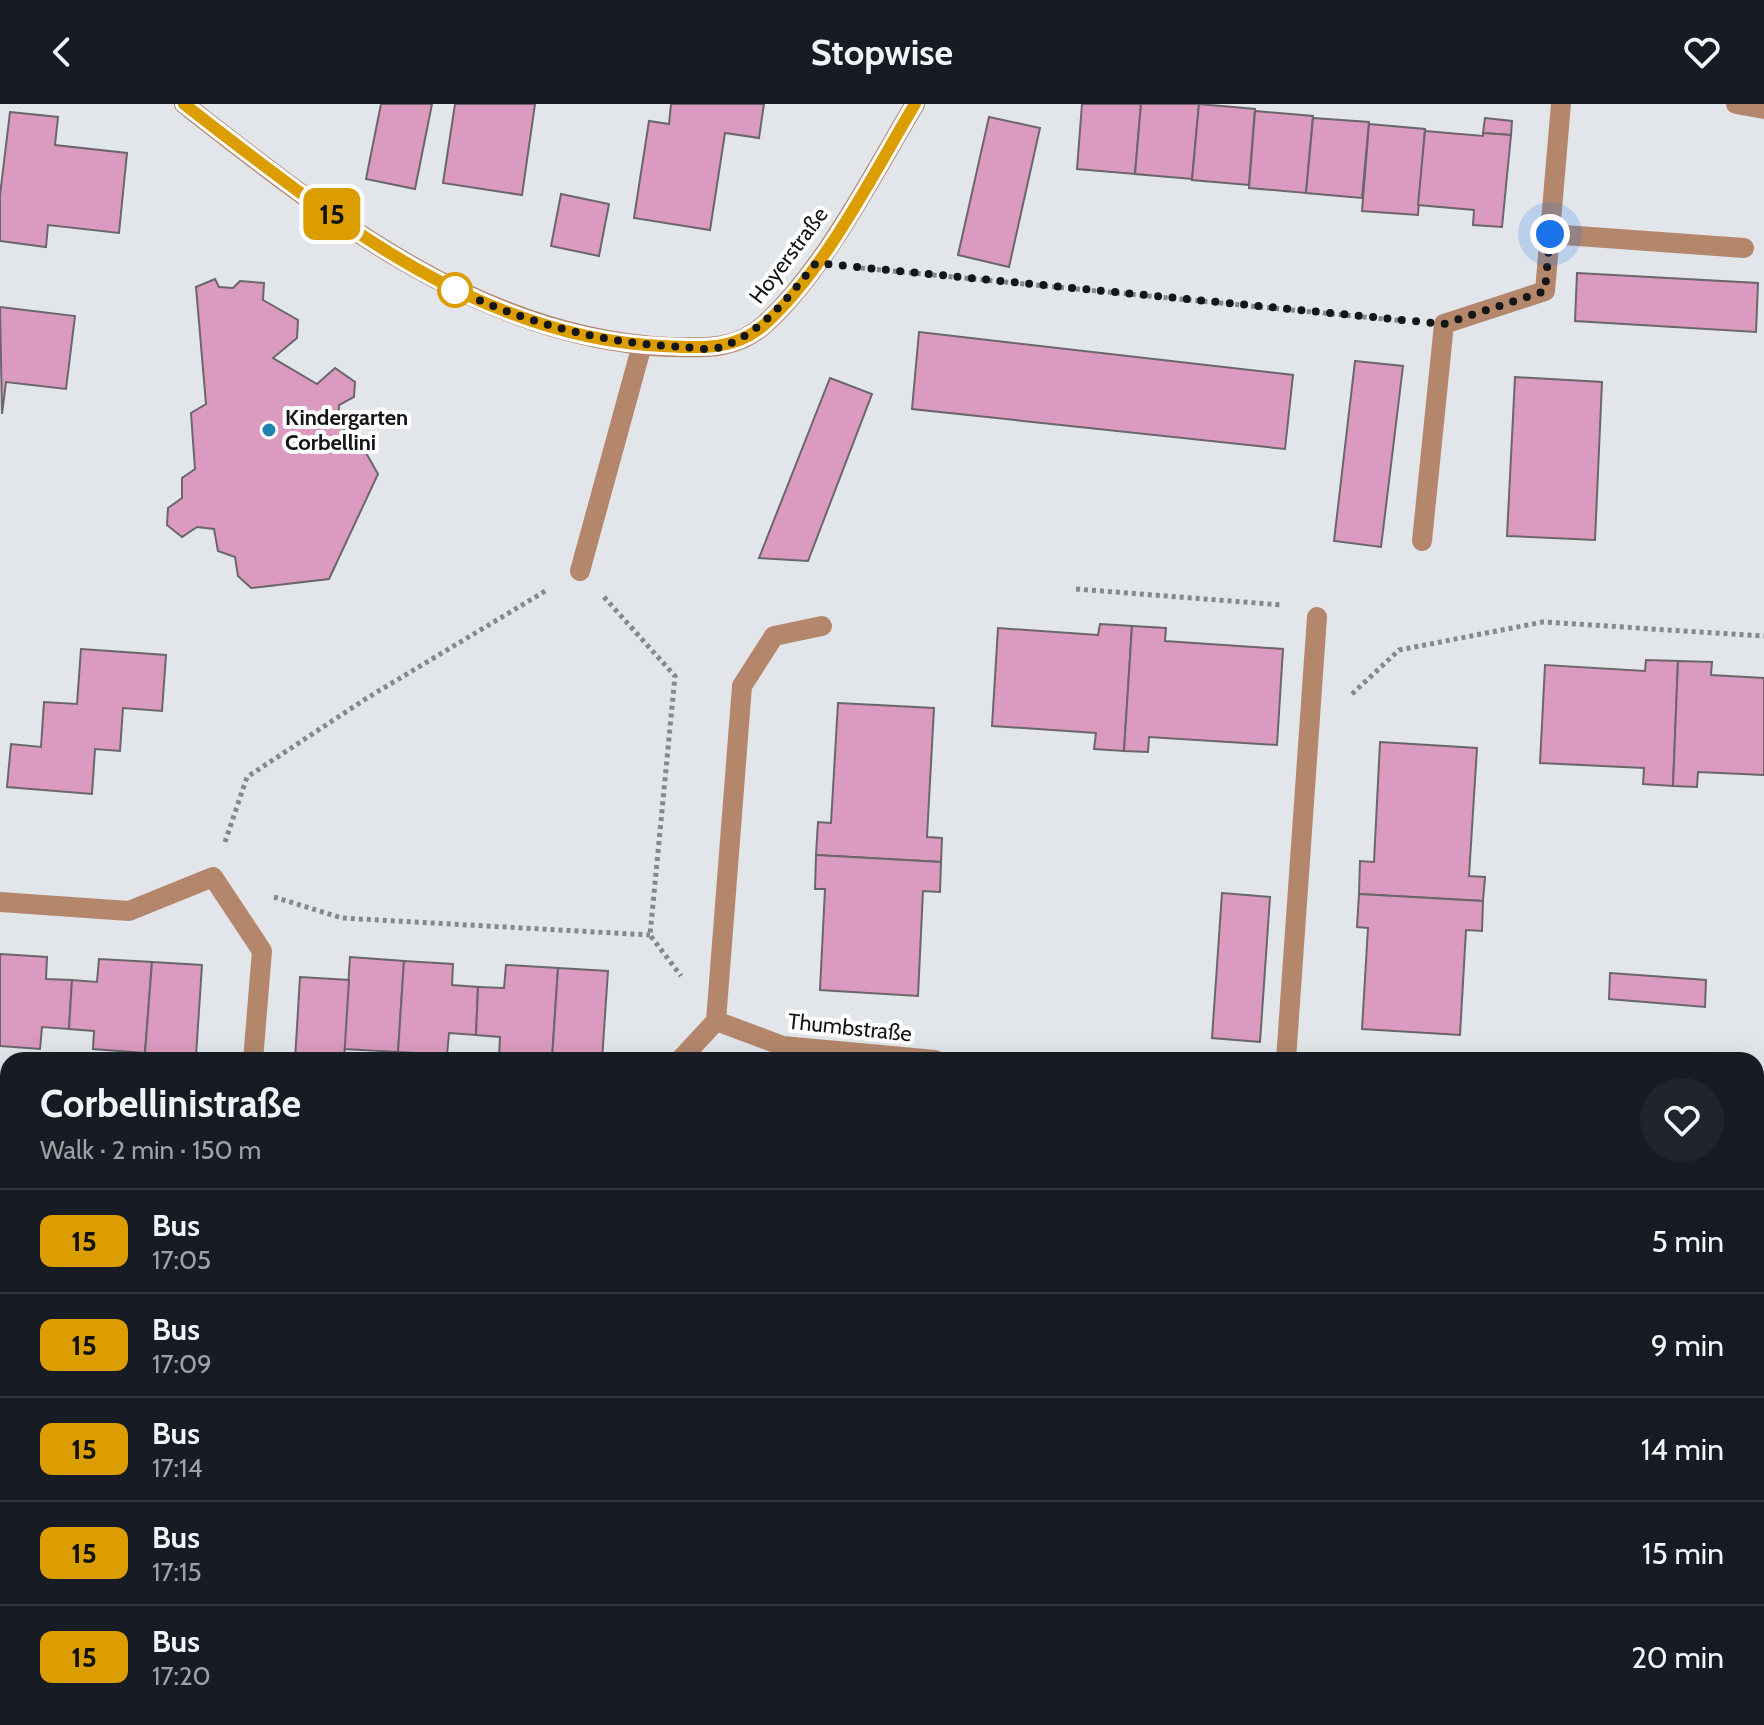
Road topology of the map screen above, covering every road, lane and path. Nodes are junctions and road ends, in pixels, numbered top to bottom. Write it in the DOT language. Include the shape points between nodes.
graph roads {
  1 [pos="184,104"];
  2 [pos="915,104"];
  3 [pos="1561,104"];
  4 [pos="1736,104"];
  5 [pos="1764,109"];
  6 [pos="1550,234"];
  7 [pos="1744,248"];
  8 [pos="816,263"];
  9 [pos="1444,324"];
  10 [pos="642,345"];
  11 [pos="1422,541"];
  12 [pos="580,571"];
  13 [pos="1076,589"];
  14 [pos="1317,617"];
  15 [pos="822,626"];
  16 [pos="1764,636"];
  17 [pos="1310,717"];
  18 [pos="213,877"];
  19 [pos="0,902"];
  20 [pos="650,935"];
  21 [pos="716,1021"];
  22 [pos="254,1052"];
  23 [pos="687,1052"];
  24 [pos="848,1052"];
  25 [pos="1287,1052"];
  1 -- 10 [label="street, Hoyerstraße" via="413,270 547,325"];
  2 -- 8 [label="street, Hoyerstraße"];
  3 -- 6 [label="street"];
  4 -- 5 [label="street"];
  6 -- 7 [label="street"];
  6 -- 9 [label="street" via="1545,291"];
  8 -- 9 [label="path"];
  8 -- 10 [label="street, Hoyerstraße" via="764,325 719,349"];
  9 -- 11 [label="street"];
  10 -- 12 [label="street"];
  12 -- 18 [label="path" via="367,698 247,777"];
  12 -- 20 [label="path" via="675,676"];
  13 -- 14 [label="path" via="1287,606"];
  14 -- 17 [label="street"];
  15 -- 21 [label="street" via="774,636 742,686"];
  16 -- 17 [label="path" via="1543,622 1399,650 1340,705"];
  17 -- 25 [label="street"];
  18 -- 19 [label="street" via="129,911"];
  18 -- 20 [label="path" via="342,918"];
  18 -- 22 [label="street" via="262,951"];
  20 -- 21 [label="path"];
  21 -- 23 [label="street"];
  21 -- 24 [label="street, Thumbstraße" via="783,1046"];
}
